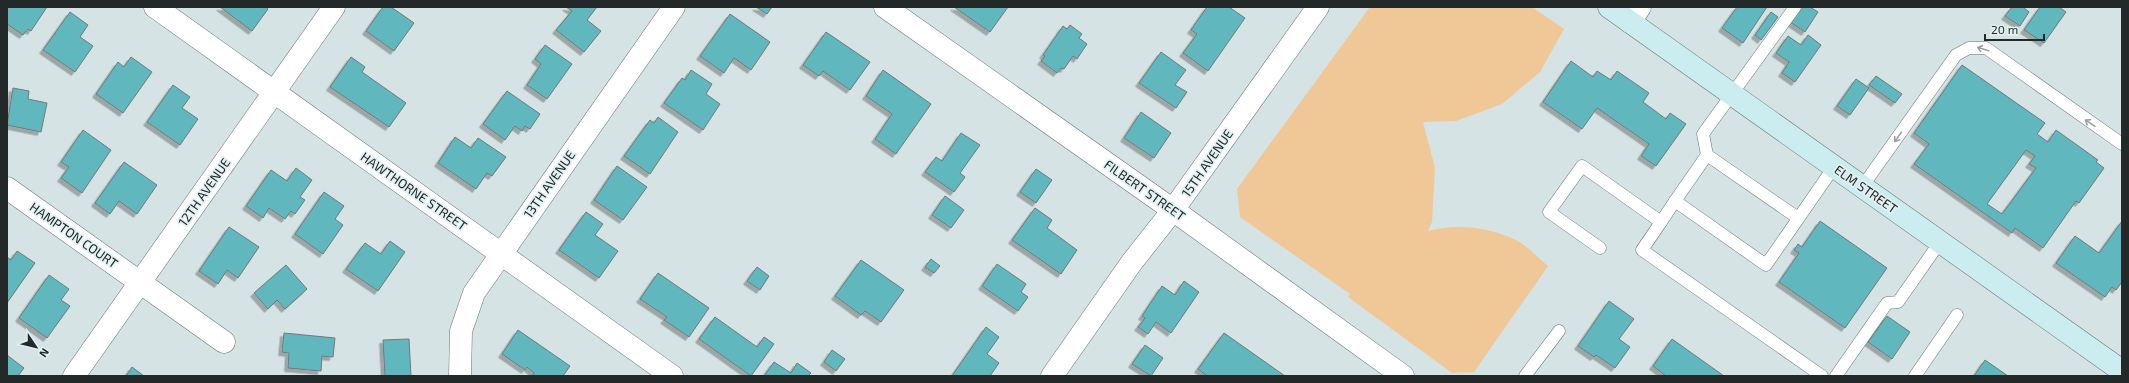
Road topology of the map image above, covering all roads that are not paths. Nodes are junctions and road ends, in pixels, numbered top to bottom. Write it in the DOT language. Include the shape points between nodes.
graph roads {
  1 [pos="155,7"];
  2 [pos="334,7"];
  3 [pos="674,7"];
  4 [pos="885,7"];
  5 [pos="1318,7"];
  6 [pos="1609,7"];
  7 [pos="1795,7"];
  8 [pos="1635,14"];
  9 [pos="274,92"];
  10 [pos="1732,94"];
  11 [pos="2122,144"];
  12 [pos="1706,155"];
  13 [pos="1834,167"];
  14 [pos="1862,187"];
  15 [pos="7,188"];
  16 [pos="1675,201"];
  17 [pos="1173,210"];
  18 [pos="1798,218"];
  19 [pos="1662,222"];
  20 [pos="1940,242"];
  21 [pos="1600,248"];
  22 [pos="501,252"];
  23 [pos="140,282"];
  24 [pos="1958,315"];
  25 [pos="1559,331"];
  26 [pos="224,342"];
  27 [pos="2118,369"];
  28 [pos="74,376"];
  29 [pos="460,376"];
  30 [pos="672,376"];
  31 [pos="1052,376"];
  32 [pos="1403,376"];
  33 [pos="1525,376"];
  34 [pos="1822,376"];
  35 [pos="1836,376"];
  36 [pos="1915,376"];
  1 -- 9 [label="street, HAWTHORNE STREET"];
  2 -- 9 [label="street, 12TH AVENUE"];
  3 -- 22 [label="street, 13TH AVENUE"];
  4 -- 17 [label="street, FILBERT STREET"];
  5 -- 17 [label="street, 15TH AVENUE"];
  6 -- 8 [label="street, ELM STREET"];
  7 -- 10 [label="lane"];
  8 -- 10 [label="street, ELM STREET"];
  9 -- 22 [label="street, HAWTHORNE STREET"];
  9 -- 23 [label="street, 12TH AVENUE"];
  10 -- 12 [label="lane" via="1703,134"];
  10 -- 13 [label="street, ELM STREET"];
  11 -- 14 [label="lane, one-way" via="1986,48 1969,48 1956,55"];
  12 -- 16 [label="lane"];
  12 -- 18 [label="lane"];
  13 -- 14 [label="street, ELM STREET"];
  13 -- 18 [label="lane"];
  14 -- 20 [label="street, ELM STREET"];
  15 -- 23 [label="street, HAMPTON COURT"];
  16 -- 18 [label="lane" via="1766,265"];
  16 -- 19 [label="lane"];
  17 -- 31 [label="street, 15TH AVENUE" via="1132,262"];
  17 -- 32 [label="street, FILBERT STREET"];
  19 -- 21 [label="lane" via="1582,166 1549,212"];
  19 -- 34 [label="lane" via="1642,250"];
  20 -- 27 [label="street, ELM STREET"];
  20 -- 35 [label="lane" via="1898,302 1887,303"];
  22 -- 29 [label="street, 13TH AVENUE" via="474,293 461,331"];
  22 -- 30 [label="street, HAWTHORNE STREET"];
  23 -- 26 [label="street, HAMPTON COURT"];
  23 -- 28 [label="street, 12TH AVENUE"];
  24 -- 36 [label="lane"];
  25 -- 33 [label="lane"];
}
